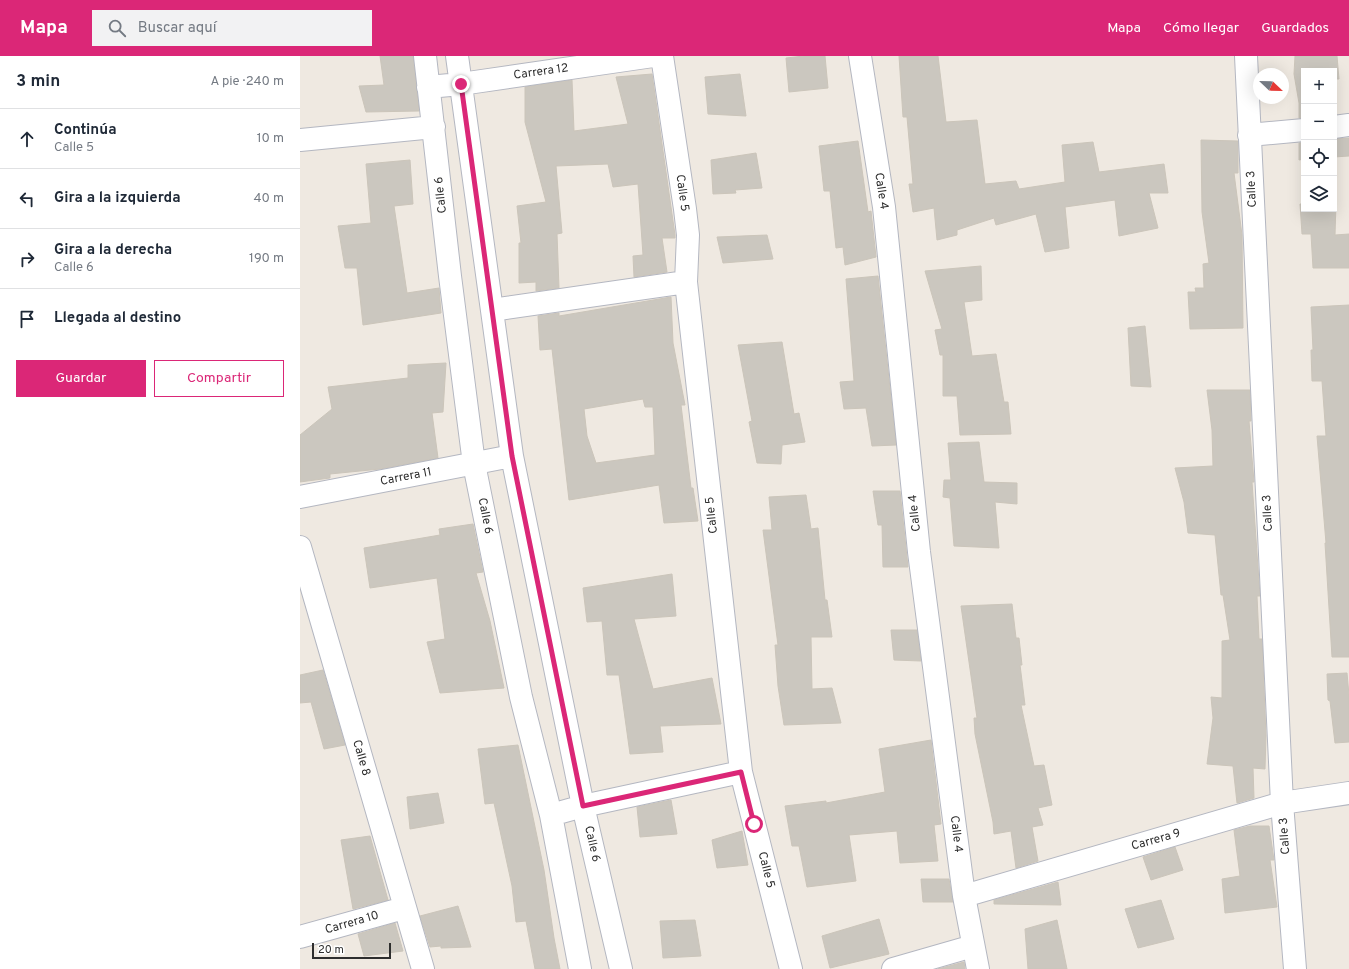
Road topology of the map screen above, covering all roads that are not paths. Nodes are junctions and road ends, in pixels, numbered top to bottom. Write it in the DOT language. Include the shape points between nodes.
graph roads {
  1 [pos="425,56"];
  2 [pos="457,56"];
  3 [pos="653,56"];
  4 [pos="662,56"];
  5 [pos="860,56"];
  6 [pos="1246,56"];
  7 [pos="461,84"];
  8 [pos="428,87"];
  9 [pos="1349,126"];
  10 [pos="434,127"];
  11 [pos="1337,127"];
  12 [pos="1301,130"];
  13 [pos="1249,135"];
  14 [pos="300,140"];
  15 [pos="686,282"];
  16 [pos="492,310"];
  17 [pos="512,456"];
  18 [pos="474,464"];
  19 [pos="300,497"];
  20 [pos="300,547"];
  21 [pos="741,772"];
  22 [pos="1349,793"];
  23 [pos="1282,803"];
  24 [pos="583,806"];
  25 [pos="551,815"];
  26 [pos="964,896"];
  27 [pos="404,908"];
  28 [pos="300,938"];
  29 [pos="973,946"];
  30 [pos="423,969"];
  31 [pos="580,969"];
  32 [pos="622,969"];
  33 [pos="791,969"];
  34 [pos="893,969"];
  35 [pos="978,969"];
  36 [pos="1295,969"];
  1 -- 8 [label="street, Calle 6"];
  2 -- 7 [label="street, Calle 6"];
  3 -- 7 [label="street, Carrera 12"];
  4 -- 15 [label="street, Calle 5" via="688,235"];
  5 -- 26 [label="street, Calle 4" via="884,207 919,552"];
  6 -- 13 [label="street, Calle 3"];
  7 -- 8 [label="street, Carrera 12"];
  7 -- 16 [label="street, Calle 6"];
  8 -- 10 [label="street, Calle 6"];
  9 -- 11 [label="street"];
  10 -- 14 [label="street"];
  10 -- 18 [label="street, Calle 6"];
  12 -- 13 [label="street"];
  13 -- 23 [label="street, Calle 3"];
  15 -- 16 [label="street"];
  15 -- 21 [label="street, Calle 5"];
  16 -- 17 [label="street, Calle 6"];
  17 -- 18 [label="street, Carrera 11"];
  17 -- 24 [label="street, Calle 6"];
  18 -- 19 [label="street, Carrera 11"];
  18 -- 25 [label="street, Calle 6" via="521,697"];
  20 -- 27 [label="street, Calle 8"];
  21 -- 24 [label="street"];
  21 -- 33 [label="street, Calle 5"];
  22 -- 23 [label="street, Carrera 9"];
  23 -- 26 [label="street, Carrera 9"];
  23 -- 36 [label="street, Calle 3"];
  24 -- 25 [label="street"];
  24 -- 32 [label="street, Calle 6"];
  25 -- 31 [label="street, Calle 6"];
  26 -- 29 [label="street, Calle 4"];
  27 -- 28 [label="street, Carrera 10"];
  27 -- 30 [label="street, Calle 8"];
  29 -- 34 [label="street"];
  29 -- 35 [label="street, Calle 4"];
}
